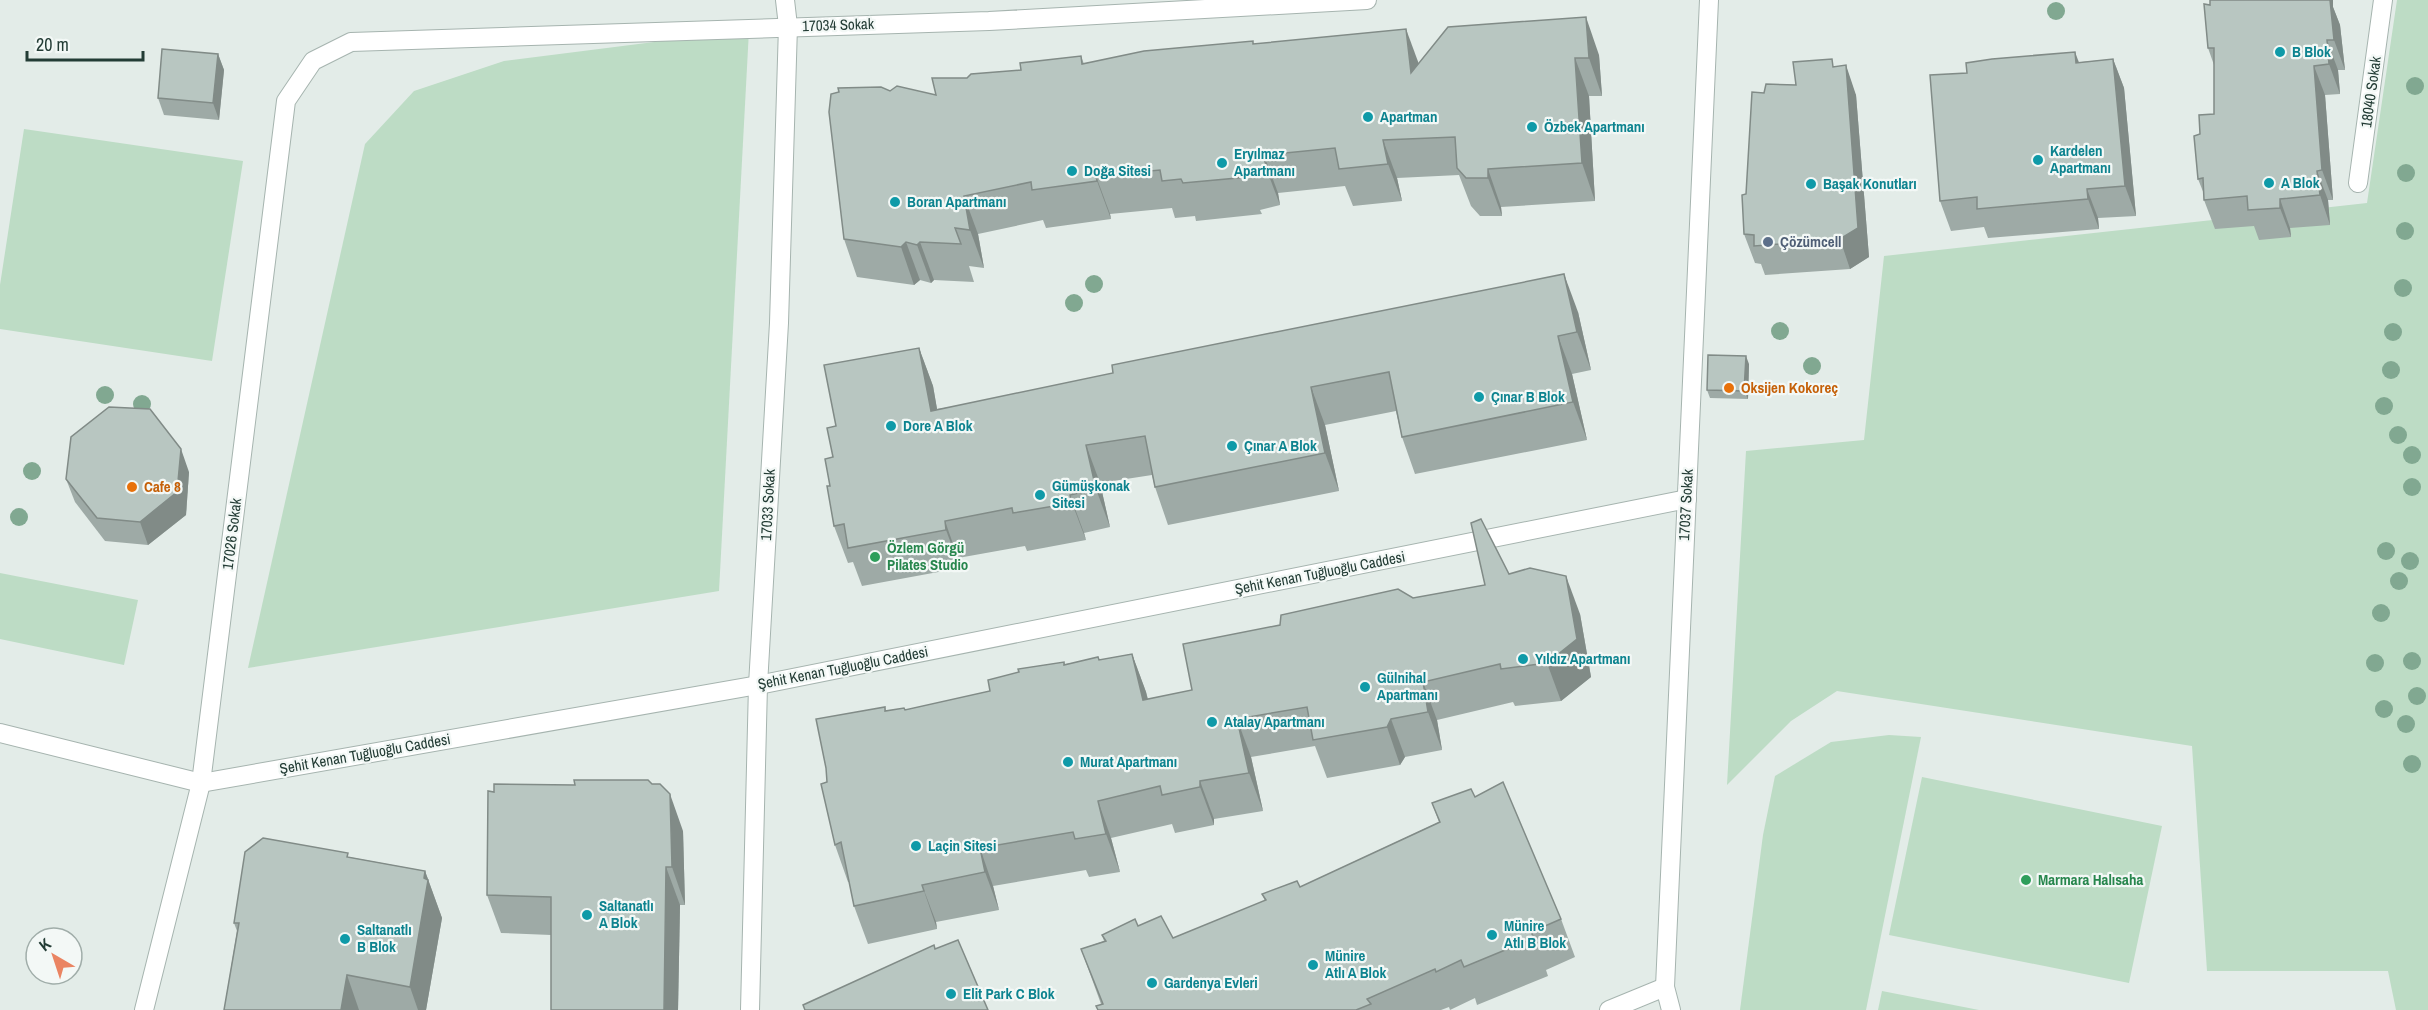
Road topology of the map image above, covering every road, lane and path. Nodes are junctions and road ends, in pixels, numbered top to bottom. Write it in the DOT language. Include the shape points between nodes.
graph roads {
  1 [pos="785,0"];
  2 [pos="1367,0"];
  3 [pos="1709,0"];
  4 [pos="2383,0"];
  5 [pos="788,26"];
  6 [pos="313,61"];
  7 [pos="2358,183"];
  8 [pos="1687,500"];
  9 [pos="758,685"];
  10 [pos="0,733"];
  11 [pos="201,783"];
  12 [pos="1665,987"];
  13 [pos="144,1010"];
  14 [pos="750,1010"];
  15 [pos="1609,1010"];
  16 [pos="1671,1010"];
  1 -- 5 [label="street, 17033 Sokak"];
  2 -- 5 [label="street, 17034 Sokak" via="1091,16"];
  3 -- 8 [label="street, 17037 Sokak"];
  4 -- 7 [label="street, 18040 Sokak"];
  5 -- 6 [label="street, 17034 Sokak" via="351,42"];
  5 -- 9 [label="street, 17033 Sokak" via="779,323"];
  6 -- 11 [label="street, 17026 Sokak" via="286,101"];
  8 -- 9 [label="street, Şehit Kenan Tuğluoğlu Caddesi"];
  8 -- 12 [label="street, 17037 Sokak"];
  9 -- 11 [label="street, Şehit Kenan Tuğluoğlu Caddesi"];
  9 -- 14 [label="street, 17033 Sokak"];
  10 -- 11 [label="street, Şehit Kenan Tuğluoğlu Caddesi"];
  11 -- 13 [label="street, 17026 Sokak"];
  12 -- 15 [label="street"];
  12 -- 16 [label="street, 17037 Sokak"];
}
